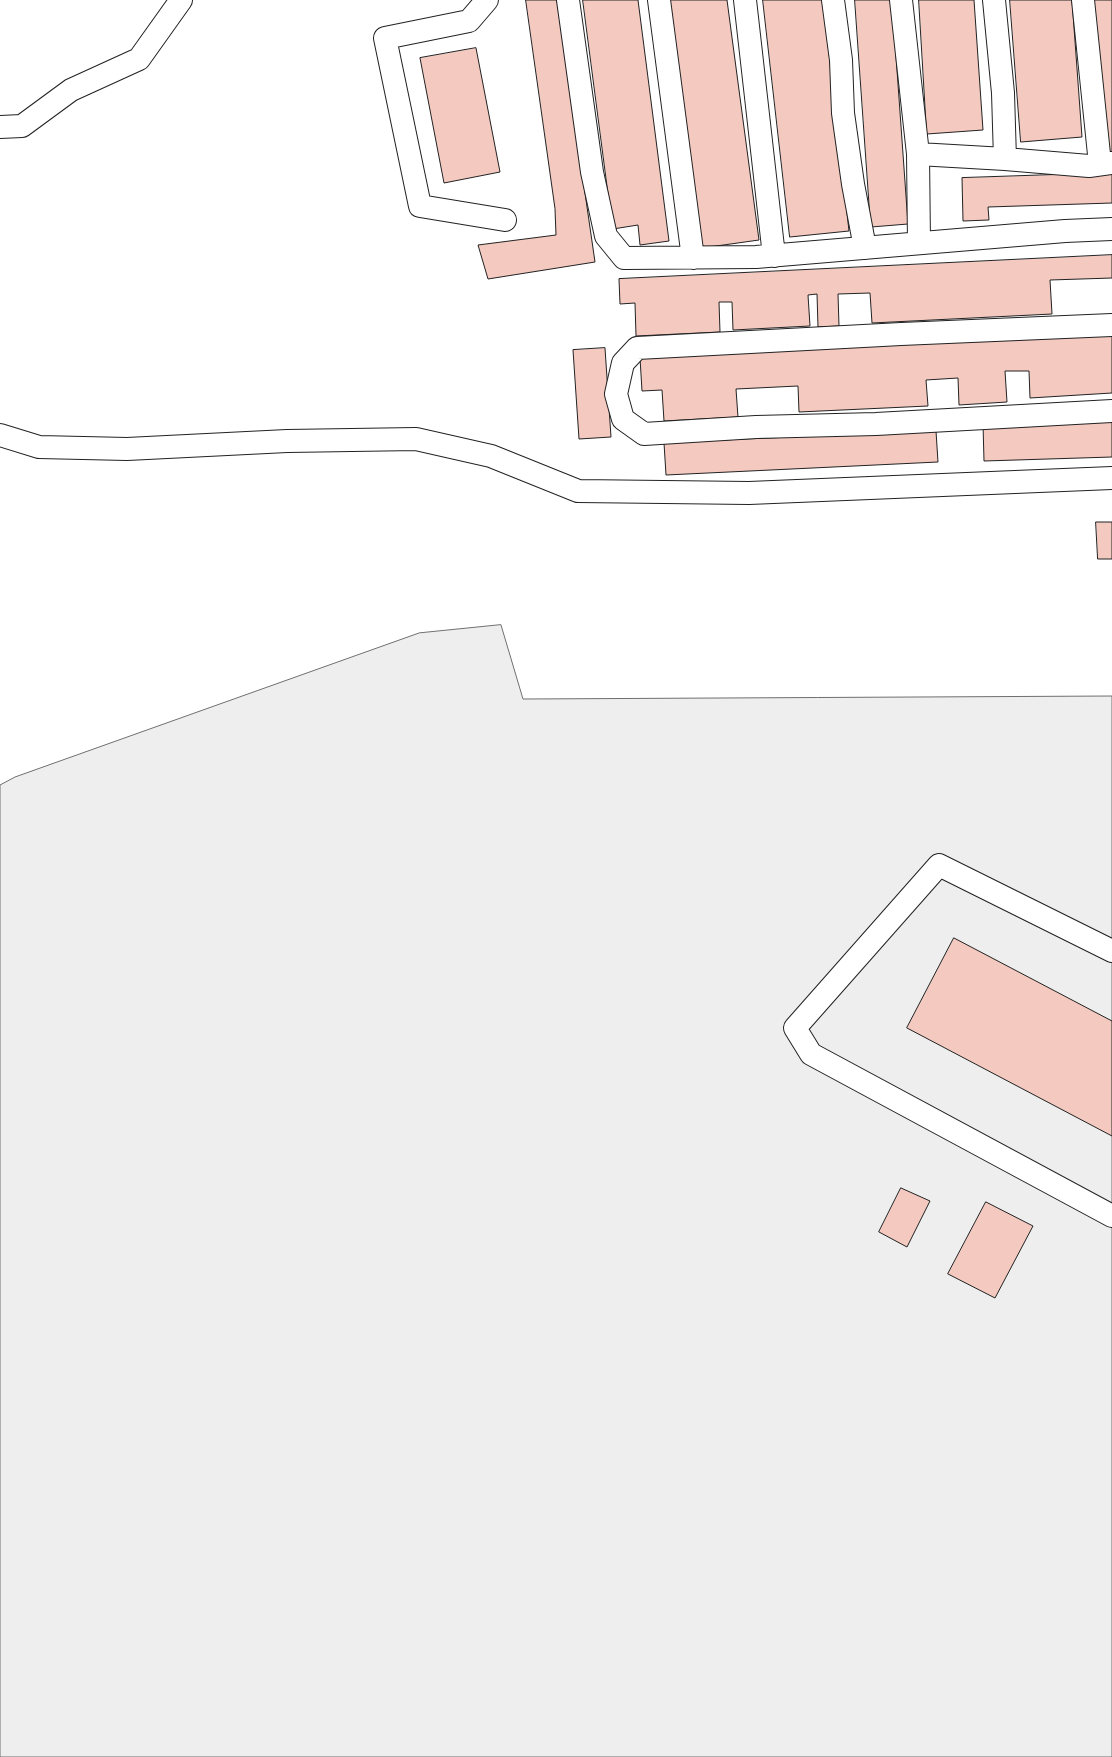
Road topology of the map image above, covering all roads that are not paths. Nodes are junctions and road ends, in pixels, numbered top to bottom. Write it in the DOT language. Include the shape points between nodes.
graph roads {
  1 [pos="181,0"];
  2 [pos="487,0"];
  3 [pos="568,0"];
  4 [pos="659,0"];
  5 [pos="745,0"];
  6 [pos="833,0"];
  7 [pos="901,0"];
  8 [pos="994,0"];
  9 [pos="1083,0"];
  10 [pos="0,127"];
  11 [pos="918,154"];
  12 [pos="1005,158"];
  13 [pos="1106,164"];
  14 [pos="505,220"];
  15 [pos="1112,229"];
  16 [pos="919,243"];
  17 [pos="865,248"];
  18 [pos="774,256"];
  19 [pos="693,258"];
  20 [pos="1112,325"];
  21 [pos="1112,411"];
  22 [pos="0,435"];
  23 [pos="1112,478"];
  24 [pos="1112,951"];
  25 [pos="1112,1216"];
  1 -- 10 [label="street" via="139,59 71,90 22,126"];
  2 -- 14 [label="street" via="470,20 385,38 420,206"];
  3 -- 19 [label="street" via="592,172 606,236 624,258"];
  4 -- 19 [label="street"];
  5 -- 18 [label="street"];
  6 -- 17 [label="street" via="841,60 843,113"];
  7 -- 11 [label="street"];
  8 -- 12 [label="street" via="1003,93"];
  9 -- 13 [label="street"];
  11 -- 12 [label="street"];
  11 -- 16 [label="street"];
  12 -- 13 [label="street" via="1089,166"];
  15 -- 16 [label="street"];
  16 -- 17 [label="street"];
  17 -- 18 [label="street"];
  18 -- 19 [label="street"];
  20 -- 21 [label="street" via="637,348 622,363 616,394 623,420 644,434"];
  22 -- 23 [label="street" via="39,447 127,449 287,441 416,439 491,456 578,491 749,493"];
  24 -- 25 [label="street" via="939,866 795,1028 811,1054"];
}
